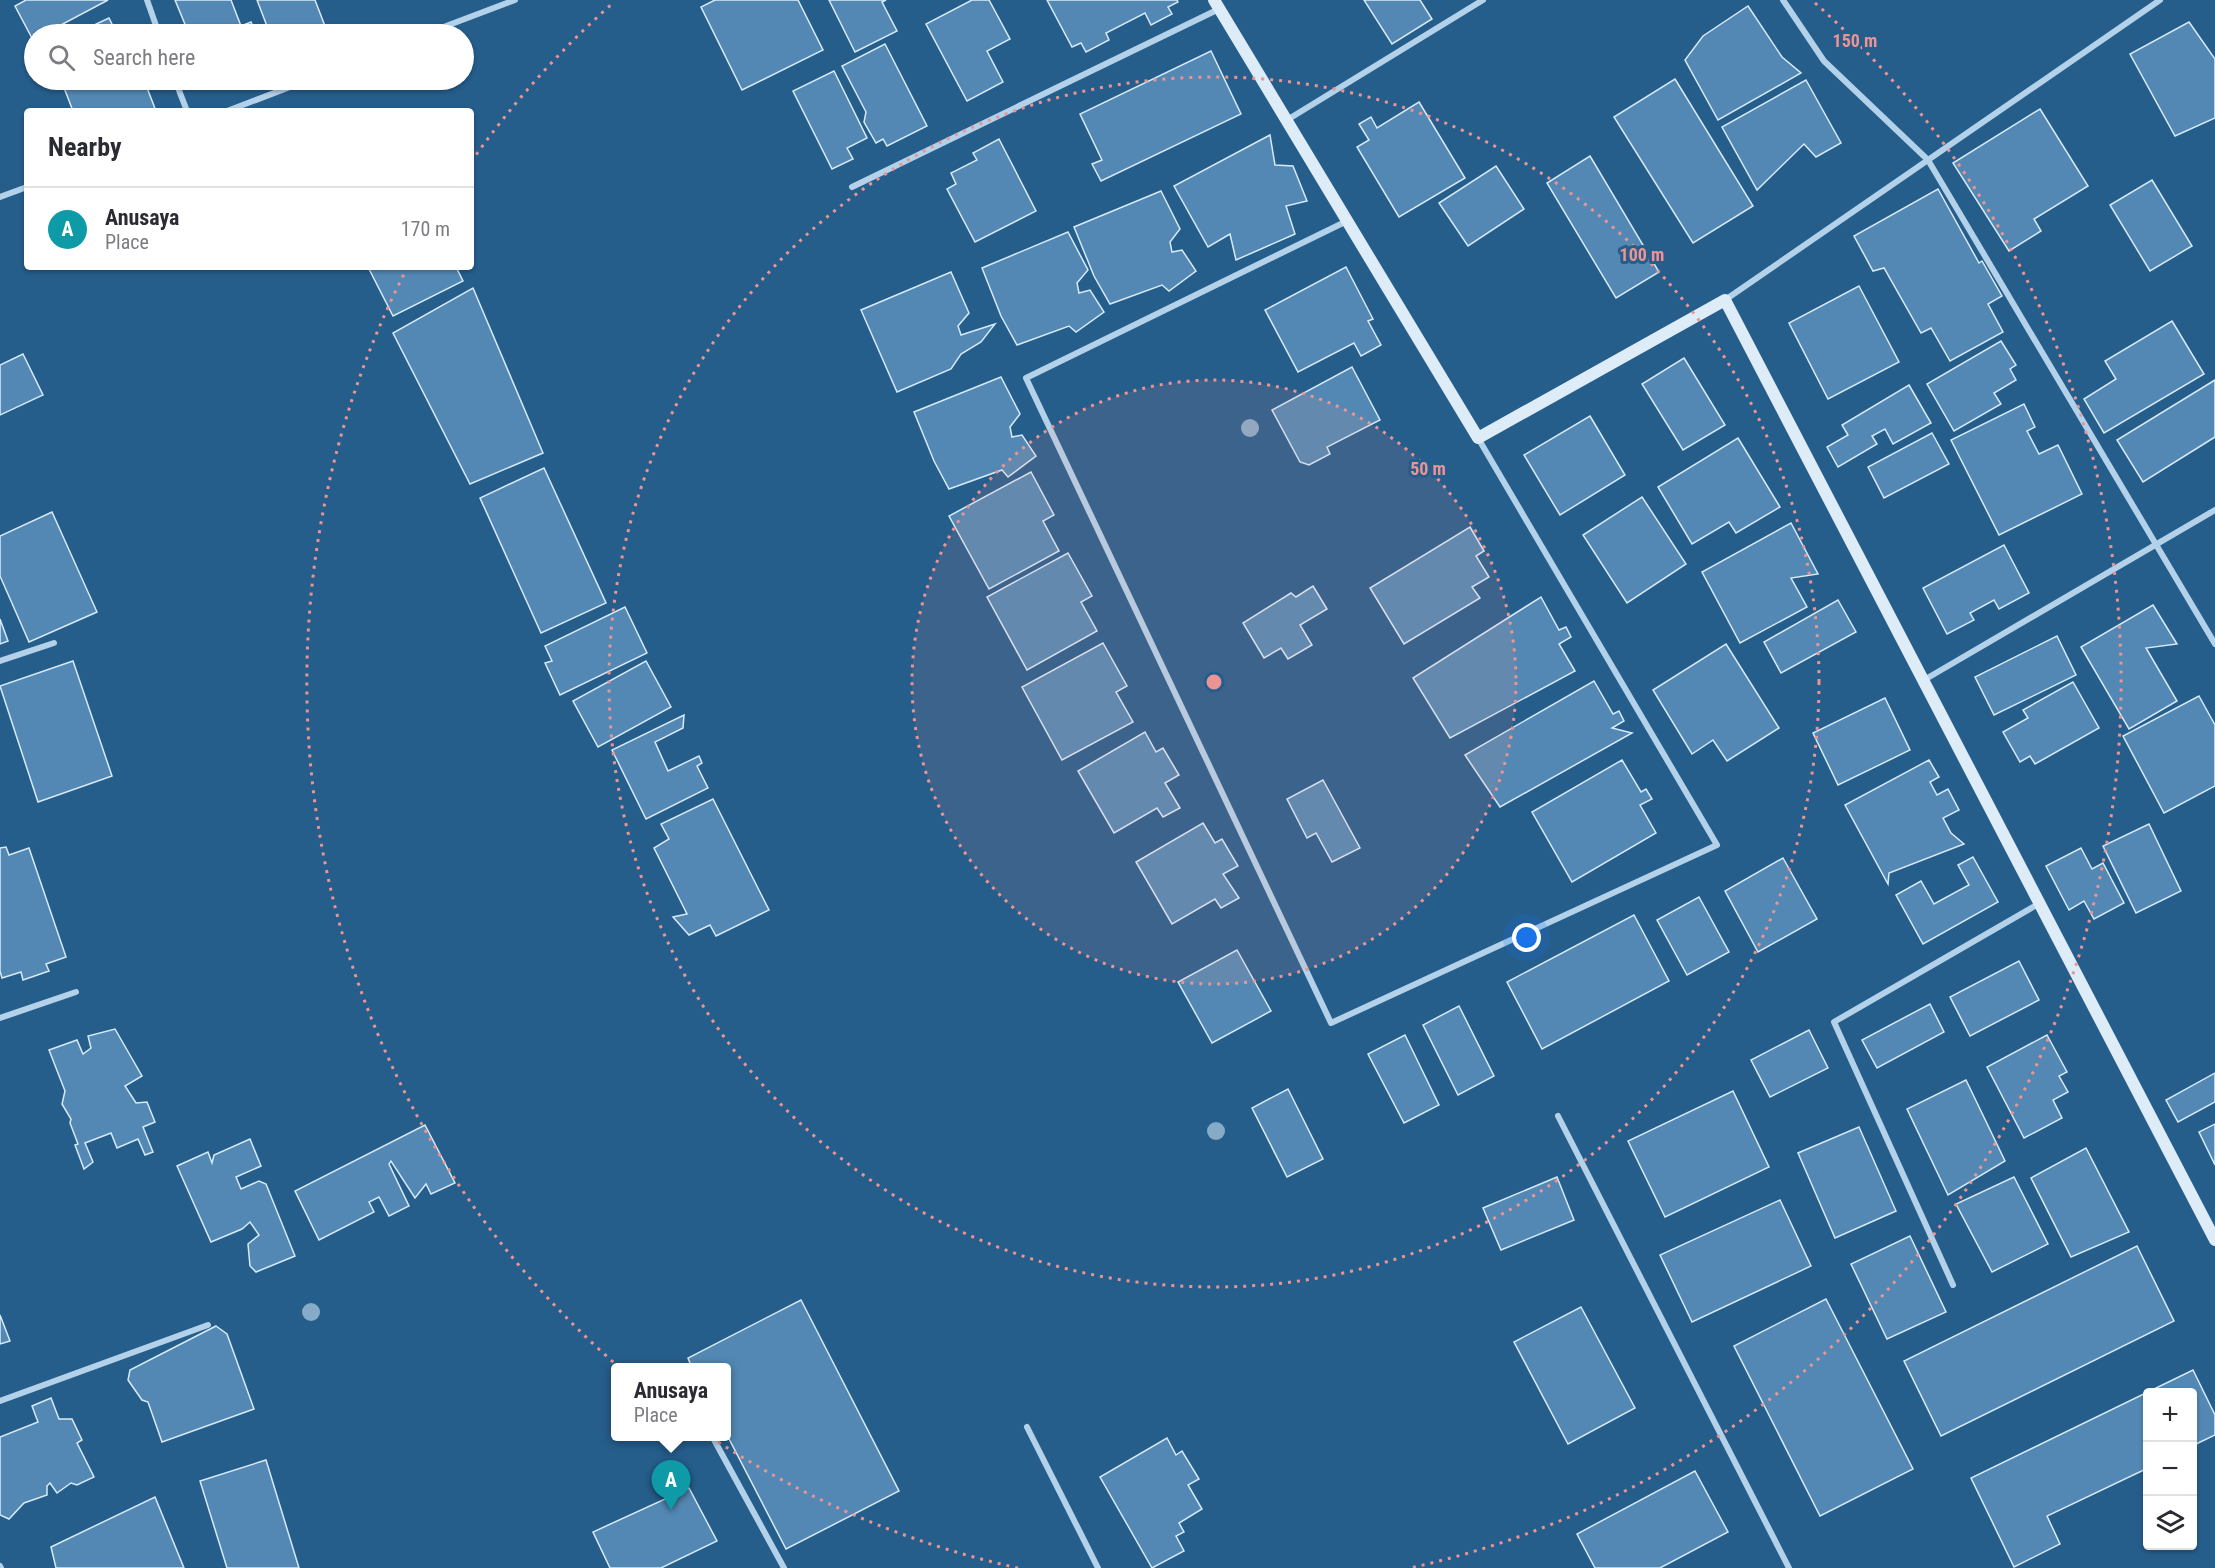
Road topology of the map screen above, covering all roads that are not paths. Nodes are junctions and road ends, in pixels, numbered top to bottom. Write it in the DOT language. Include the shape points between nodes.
graph roads {
  1 [pos="147,0"];
  2 [pos="515,0"];
  3 [pos="1483,0"];
  4 [pos="1783,0"];
  5 [pos="2160,0"];
  6 [pos="1217,5"];
  7 [pos="155,24"];
  8 [pos="451,24"];
  9 [pos="179,90"];
  10 [pos="282,90"];
  11 [pos="186,108"];
  12 [pos="234,108"];
  13 [pos="1287,121"];
  14 [pos="1928,160"];
  15 [pos="852,187"];
  16 [pos="24,188"];
  17 [pos="0,197"];
  18 [pos="1347,221"];
  19 [pos="1725,300"];
  20 [pos="1478,438"];
  21 [pos="2215,510"];
  22 [pos="2157,543"];
  23 [pos="54,643"];
  24 [pos="2215,644"];
  25 [pos="0,661"];
  26 [pos="1924,680"];
  27 [pos="2040,903"];
  28 [pos="76,992"];
  29 [pos="0,1018"];
  30 [pos="1558,1116"];
  31 [pos="2215,1240"];
  32 [pos="1953,1285"];
  33 [pos="208,1325"];
  34 [pos="0,1401"];
  35 [pos="1027,1427"];
  36 [pos="714,1441"];
  37 [pos="784,1568"];
  38 [pos="1098,1568"];
  39 [pos="1789,1568"];
  1 -- 7 [label="street"];
  2 -- 8 [label="street"];
  3 -- 13 [label="street"];
  4 -- 14 [label="street" via="1824,61"];
  5 -- 14 [label="street"];
  6 -- 13 [label="street"];
  6 -- 15 [label="street"];
  9 -- 11 [label="street"];
  10 -- 12 [label="street"];
  13 -- 18 [label="street"];
  14 -- 19 [label="street"];
  14 -- 22 [label="street"];
  16 -- 17 [label="street"];
  18 -- 20 [label="street"];
  18 -- 20 [label="street" via="1026,378 1331,1023 1717,845"];
  19 -- 20 [label="street"];
  19 -- 26 [label="street"];
  21 -- 22 [label="street"];
  22 -- 24 [label="street"];
  22 -- 26 [label="street"];
  23 -- 25 [label="street"];
  26 -- 27 [label="street"];
  27 -- 31 [label="street"];
  27 -- 32 [label="street" via="1834,1022"];
  28 -- 29 [label="street"];
  30 -- 39 [label="street"];
  33 -- 34 [label="street"];
  35 -- 38 [label="street"];
  36 -- 37 [label="street"];
}
